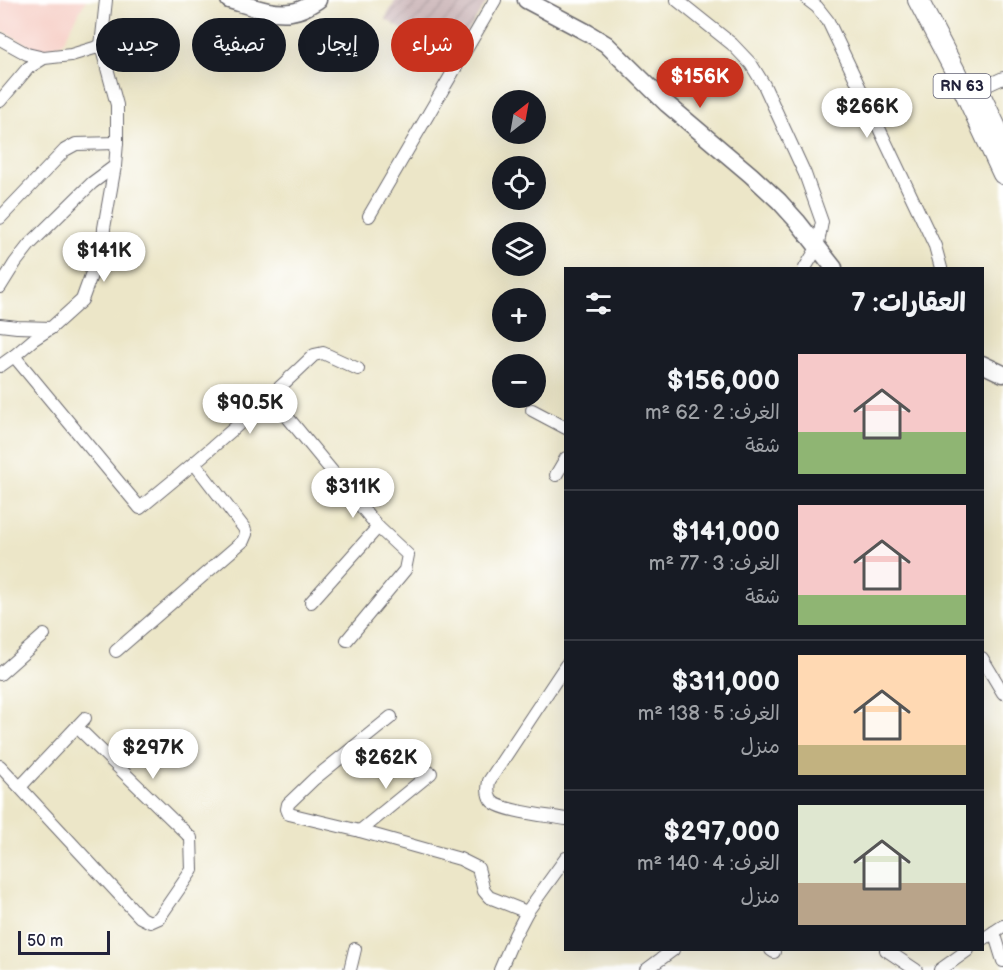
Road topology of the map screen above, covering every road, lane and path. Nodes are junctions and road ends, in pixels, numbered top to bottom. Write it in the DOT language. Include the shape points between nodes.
graph roads {
  1 [pos="106,0"];
  2 [pos="229,0"];
  3 [pos="318,0"];
  4 [pos="495,0"];
  5 [pos="526,0"];
  6 [pos="677,0"];
  7 [pos="808,0"];
  8 [pos="918,0"];
  9 [pos="932,0"];
  10 [pos="104,18"];
  11 [pos="0,39"];
  12 [pos="96,47"];
  13 [pos="44,58"];
  14 [pos="108,72"];
  15 [pos="1003,78"];
  16 [pos="977,90"];
  17 [pos="0,101"];
  18 [pos="1003,142"];
  19 [pos="117,143"];
  20 [pos="115,166"];
  21 [pos="1003,174"];
  22 [pos="369,216"];
  23 [pos="0,218"];
  24 [pos="817,248"];
  25 [pos="806,267"];
  26 [pos="833,267"];
  27 [pos="941,267"];
  28 [pos="0,287"];
  29 [pos="0,325"];
  30 [pos="51,328"];
  31 [pos="14,356"];
  32 [pos="984,365"];
  33 [pos="0,366"];
  34 [pos="358,369"];
  35 [pos="1003,374"];
  36 [pos="271,397"];
  37 [pos="532,410"];
  38 [pos="564,427"];
  39 [pos="564,461"];
  40 [pos="194,463"];
  41 [pos="556,475"];
  42 [pos="378,527"];
  43 [pos="311,602"];
  44 [pos="44,635"];
  45 [pos="347,640"];
  46 [pos="116,651"];
  47 [pos="984,661"];
  48 [pos="564,668"];
  49 [pos="0,674"];
  50 [pos="1003,693"];
  51 [pos="391,717"];
  52 [pos="0,766"];
  53 [pos="431,773"];
  54 [pos="20,787"];
  55 [pos="564,819"];
  56 [pos="360,831"];
  57 [pos="564,861"];
  58 [pos="527,912"];
  59 [pos="998,929"];
  60 [pos="984,939"];
  61 [pos="355,949"];
  62 [pos="672,951"];
  63 [pos="888,951"];
  64 [pos="967,951"];
  65 [pos="1003,961"];
  66 [pos="350,970"];
  67 [pos="500,970"];
  68 [pos="646,970"];
  69 [pos="916,970"];
  70 [pos="940,970"];
  1 -- 10 [label="street"];
  2 -- 3 [label="street" via="265,10 292,12"];
  4 -- 22 [label="street"];
  5 -- 24 [label="street" via="606,44 667,104 765,188"];
  6 -- 24 [label="street" via="732,44 764,85 805,174 822,222"];
  7 -- 27 [label="street" via="828,21 935,246"];
  8 -- 21 [label="main road, RN 63"];
  9 -- 16 [label="main road, RN 63"];
  11 -- 13 [label="street" via="27,54"];
  12 -- 13 [label="street"];
  13 -- 17 [label="street" via="28,68"];
  14 -- 19 [label="street" via="117,105"];
  15 -- 16 [label="street"];
  16 -- 18 [label="main road, RN 63"];
  19 -- 20 [label="street"];
  19 -- 23 [label="street" via="76,144 65,150"];
  20 -- 28 [label="street" via="92,183 29,245"];
  20 -- 30 [label="street" via="103,249 82,300"];
  24 -- 25 [label="street"];
  24 -- 26 [label="street"];
  29 -- 30 [label="street"];
  30 -- 31 [label="street"];
  31 -- 33 [label="street"];
  31 -- 40 [label="street" via="140,508"];
  32 -- 35 [label="street"];
  34 -- 36 [label="street" via="323,353 314,355"];
  36 -- 40 [label="street"];
  36 -- 42 [label="street"];
  37 -- 38 [label="street"];
  39 -- 41 [label="street"];
  40 -- 46 [label="street" via="246,534 243,541"];
  42 -- 43 [label="street"];
  42 -- 45 [label="street" via="408,555 405,570"];
  44 -- 49 [label="street"];
  47 -- 50 [label="street"];
  48 -- 55 [label="street" via="489,781 488,792 491,801 500,807"];
  51 -- 56 [label="street" via="288,804 289,814"];
  52 -- 54 [label="street"];
  53 -- 56 [label="street"];
  54 -- 54 [label="street" via="140,917 150,922 159,918 192,870 191,838 81,723"];
  56 -- 58 [label="street" via="469,863 478,868 489,897"];
  57 -- 58 [label="street"];
  58 -- 67 [label="street"];
  59 -- 60 [label="street"];
  59 -- 65 [label="street"];
  61 -- 66 [label="street"];
  62 -- 68 [label="street"];
  63 -- 69 [label="street"];
  64 -- 70 [label="street"];
}
